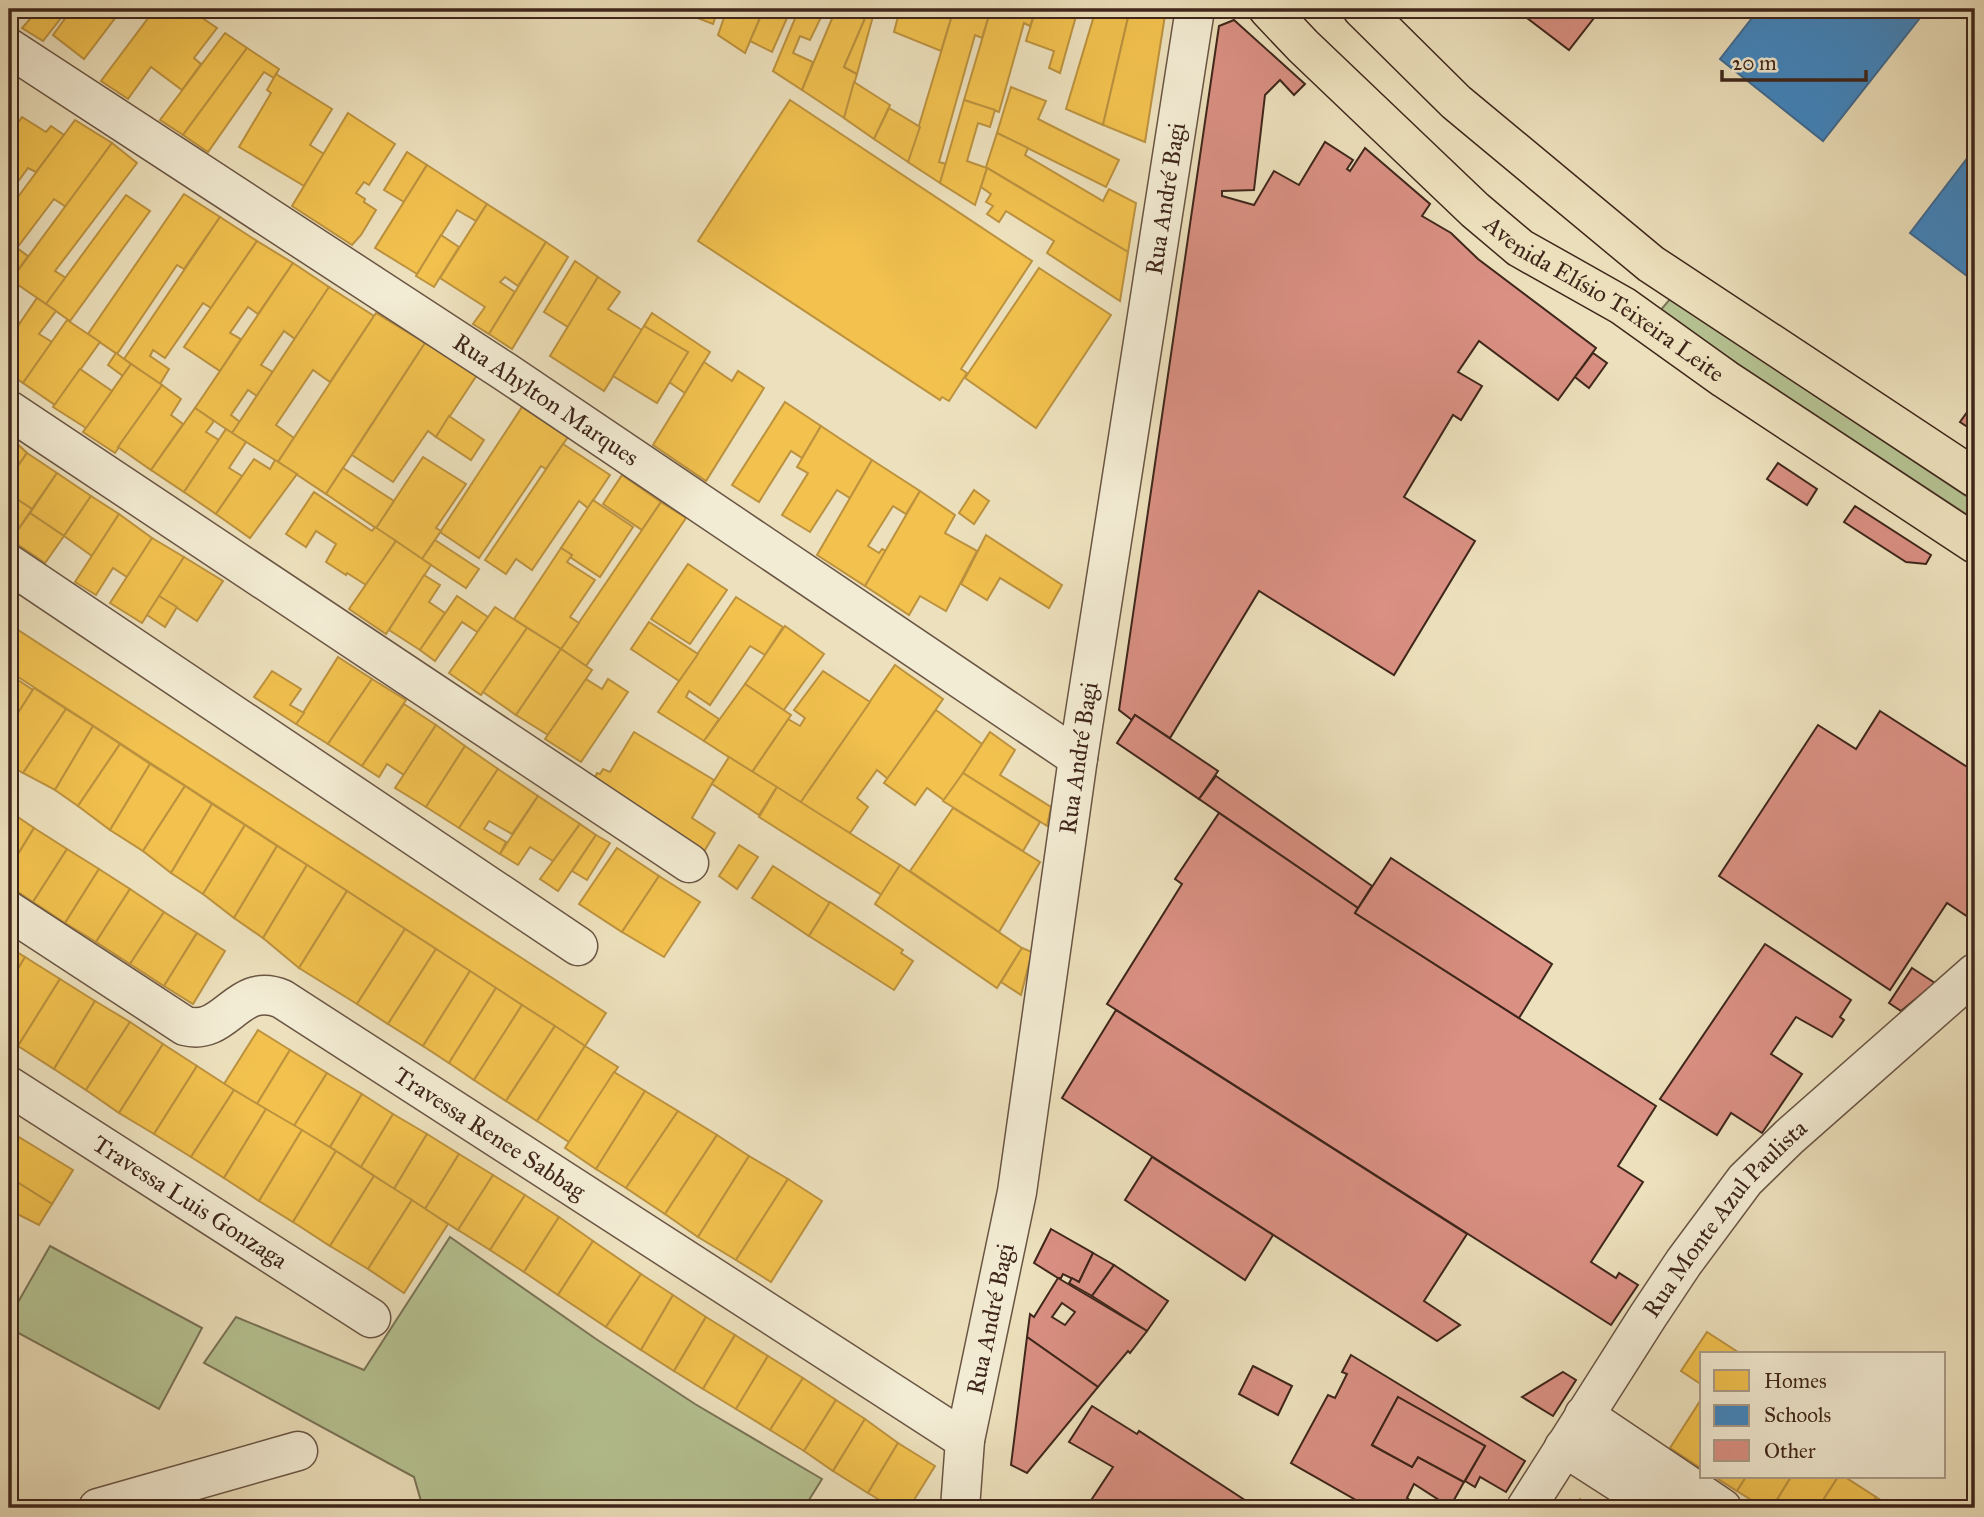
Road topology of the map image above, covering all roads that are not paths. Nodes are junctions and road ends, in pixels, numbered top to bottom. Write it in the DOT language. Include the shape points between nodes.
graph roads {
  1 [pos="1195,9"];
  2 [pos="1268,9"];
  3 [pos="1362,9"];
  4 [pos="9,48"];
  5 [pos="9,410"];
  6 [pos="1975,478"];
  7 [pos="1975,544"];
  8 [pos="9,564"];
  9 [pos="1078,758"];
  10 [pos="689,863"];
  11 [pos="9,911"];
  12 [pos="578,946"];
  13 [pos="1975,973"];
  14 [pos="9,1086"];
  15 [pos="371,1318"];
  16 [pos="1584,1415"];
  17 [pos="965,1440"];
  18 [pos="1564,1447"];
  19 [pos="298,1451"];
  20 [pos="98,1508"];
  21 [pos="960,1508"];
  22 [pos="1525,1508"];
  23 [pos="1659,1508"];
  24 [pos="1722,1508"];
  1 -- 9 [label="street, Rua André Bagi"];
  2 -- 7 [label="main road, Avenida Elísio Teixeira Leite" via="1520,248 1623,306"];
  3 -- 6 [label="main road" via="1457,102 1651,264"];
  4 -- 9 [label="street, Rua Ahylton Marques" via="504,372"];
  5 -- 10 [label="street"];
  8 -- 12 [label="street"];
  9 -- 17 [label="street, Rua André Bagi" via="1017,1192"];
  11 -- 17 [label="street, Travessa Renee Sabbag" via="186,1026 213,1025 254,996 282,999"];
  13 -- 16 [label="street, Rua Monte Azul Paulista" via="1745,1180 1684,1262"];
  14 -- 15 [label="street, Travessa Luis Gonzaga"];
  16 -- 18 [label="street, Rua Monte Azul Paulista"];
  16 -- 24 [label="street"];
  17 -- 21 [label="street, Rua André Bagi"];
  18 -- 22 [label="street, Rua Monte Azul Paulista"];
  18 -- 23 [label="street"];
  19 -- 20 [label="street"];
}
